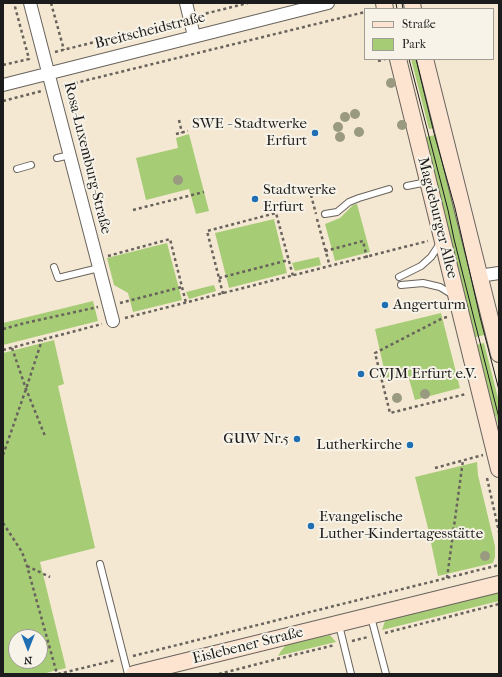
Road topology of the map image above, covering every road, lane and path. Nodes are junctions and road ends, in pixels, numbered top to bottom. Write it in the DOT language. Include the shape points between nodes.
graph roads {
  1 [pos="14,3"];
  2 [pos="30,3"];
  3 [pos="51,3"];
  4 [pos="186,3"];
  5 [pos="248,3"];
  6 [pos="328,3"];
  7 [pos="364,12"];
  8 [pos="190,18"];
  9 [pos="194,36"];
  10 [pos="382,60"];
  11 [pos="398,60"];
  12 [pos="425,60"];
  13 [pos="378,61"];
  14 [pos="3,65"];
  15 [pos="49,73"];
  16 [pos="3,85"];
  17 [pos="53,89"];
  18 [pos="3,101"];
  19 [pos="179,120"];
  20 [pos="188,131"];
  21 [pos="182,133"];
  22 [pos="176,134"];
  23 [pos="70,155"];
  24 [pos="57,158"];
  25 [pos="31,165"];
  26 [pos="17,169"];
  27 [pos="428,182"];
  28 [pos="407,186"];
  29 [pos="389,189"];
  30 [pos="204,192"];
  31 [pos="311,195"];
  32 [pos="133,210"];
  33 [pos="326,214"];
  34 [pos="442,238"];
  35 [pos="325,251"];
  36 [pos="367,258"];
  37 [pos="289,260"];
  38 [pos="98,263"];
  39 [pos="54,267"];
  40 [pos="330,267"];
  41 [pos="499,273"];
  42 [pos="293,276"];
  43 [pos="479,276"];
  44 [pos="399,277"];
  45 [pos="219,278"];
  46 [pos="401,285"];
  47 [pos="182,287"];
  48 [pos="223,294"];
  49 [pos="457,298"];
  50 [pos="186,303"];
  51 [pos="109,305"];
  52 [pos="449,316"];
  53 [pos="113,321"];
  54 [pos="3,329"];
  55 [pos="42,340"];
  56 [pos="12,348"];
  57 [pos="3,350"];
  58 [pos="499,354"];
  59 [pos="26,389"];
  60 [pos="480,391"];
  61 [pos="45,436"];
  62 [pos="3,455"];
  63 [pos="483,455"];
  64 [pos="464,460"];
  65 [pos="435,468"];
  66 [pos="499,469"];
  67 [pos="3,523"];
  68 [pos="100,564"];
  69 [pos="499,565"];
  70 [pos="27,566"];
  71 [pos="50,577"];
  72 [pos="447,578"];
  73 [pos="499,584"];
  74 [pos="499,604"];
  75 [pos="371,615"];
  76 [pos="338,623"];
  77 [pos="376,635"];
  78 [pos="343,643"];
  79 [pos="124,658"];
  80 [pos="58,674"];
  81 [pos="128,674"];
  82 [pos="134,674"];
  83 [pos="219,674"];
  84 [pos="351,674"];
  85 [pos="386,674"];
  1 -- 14 [label="path" via="29,59"];
  2 -- 15 [label="street, Rosa-Luxemburg-Straße"];
  3 -- 8 [label="path" via="64,50"];
  4 -- 8 [label="street"];
  5 -- 8 [label="path"];
  6 -- 9 [label="street, Breitscheidstraße"];
  7 -- 17 [label="path"];
  8 -- 9 [label="street"];
  9 -- 15 [label="street, Breitscheidstraße"];
  10 -- 13 [label="path"];
  11 -- 27 [label="main road, Magdeburger Allee"];
  12 -- 43 [label="main road, Magdeburger Allee"];
  15 -- 16 [label="street, Breitscheidstraße"];
  15 -- 17 [label="street, Rosa-Luxemburg-Straße"];
  17 -- 18 [label="path"];
  17 -- 23 [label="street, Rosa-Luxemburg-Straße"];
  19 -- 21 [label="path"];
  20 -- 21 [label="path"];
  21 -- 22 [label="path"];
  23 -- 24 [label="lane"];
  23 -- 38 [label="street, Rosa-Luxemburg-Straße"];
  25 -- 26 [label="lane"];
  27 -- 28 [label="lane"];
  27 -- 34 [label="main road, Magdeburger Allee"];
  29 -- 33 [label="lane" via="359,198 337,212"];
  30 -- 32 [label="path"];
  31 -- 35 [label="path"];
  34 -- 36 [label="path"];
  34 -- 44 [label="lane" via="431,257 421,266"];
  34 -- 49 [label="main road, Magdeburger Allee"];
  35 -- 36 [label="path" via="363,241"];
  35 -- 40 [label="path"];
  36 -- 40 [label="path"];
  37 -- 42 [label="path"];
  37 -- 45 [label="path"];
  37 -- 45 [label="path" via="276,213 207,231"];
  38 -- 39 [label="lane" via="58,278"];
  38 -- 47 [label="path" via="170,239"];
  38 -- 51 [label="street, Rosa-Luxemburg-Straße"];
  40 -- 42 [label="path"];
  41 -- 43 [label="street"];
  42 -- 48 [label="path"];
  43 -- 58 [label="main road, Magdeburger Allee"];
  45 -- 48 [label="path"];
  46 -- 49 [label="lane" via="424,283 440,287"];
  47 -- 50 [label="path"];
  47 -- 51 [label="path"];
  48 -- 50 [label="path"];
  49 -- 60 [label="main road, Magdeburger Allee"];
  50 -- 53 [label="path"];
  51 -- 53 [label="street, Rosa-Luxemburg-Straße"];
  51 -- 54 [label="path"];
  52 -- 60 [label="path" via="375,353 390,413"];
  53 -- 55 [label="path"];
  55 -- 56 [label="path"];
  55 -- 59 [label="path"];
  56 -- 57 [label="path"];
  56 -- 59 [label="path"];
  59 -- 61 [label="path"];
  59 -- 62 [label="path"];
  60 -- 66 [label="main road, Magdeburger Allee"];
  63 -- 64 [label="path"];
  64 -- 65 [label="path"];
  64 -- 72 [label="path"];
  67 -- 70 [label="path" via="22,552"];
  68 -- 79 [label="lane"];
  69 -- 72 [label="path"];
  70 -- 71 [label="path"];
  70 -- 80 [label="path"];
  72 -- 79 [label="path"];
  73 -- 75 [label="main road, Eislebener Straße"];
  74 -- 77 [label="path"];
  75 -- 76 [label="main road, Eislebener Straße"];
  75 -- 77 [label="lane"];
  76 -- 78 [label="lane"];
  76 -- 82 [label="main road, Eislebener Straße"];
  77 -- 78 [label="path"];
  77 -- 85 [label="lane"];
  78 -- 83 [label="path"];
  78 -- 84 [label="lane"];
  79 -- 80 [label="path"];
  79 -- 81 [label="lane"];
}
